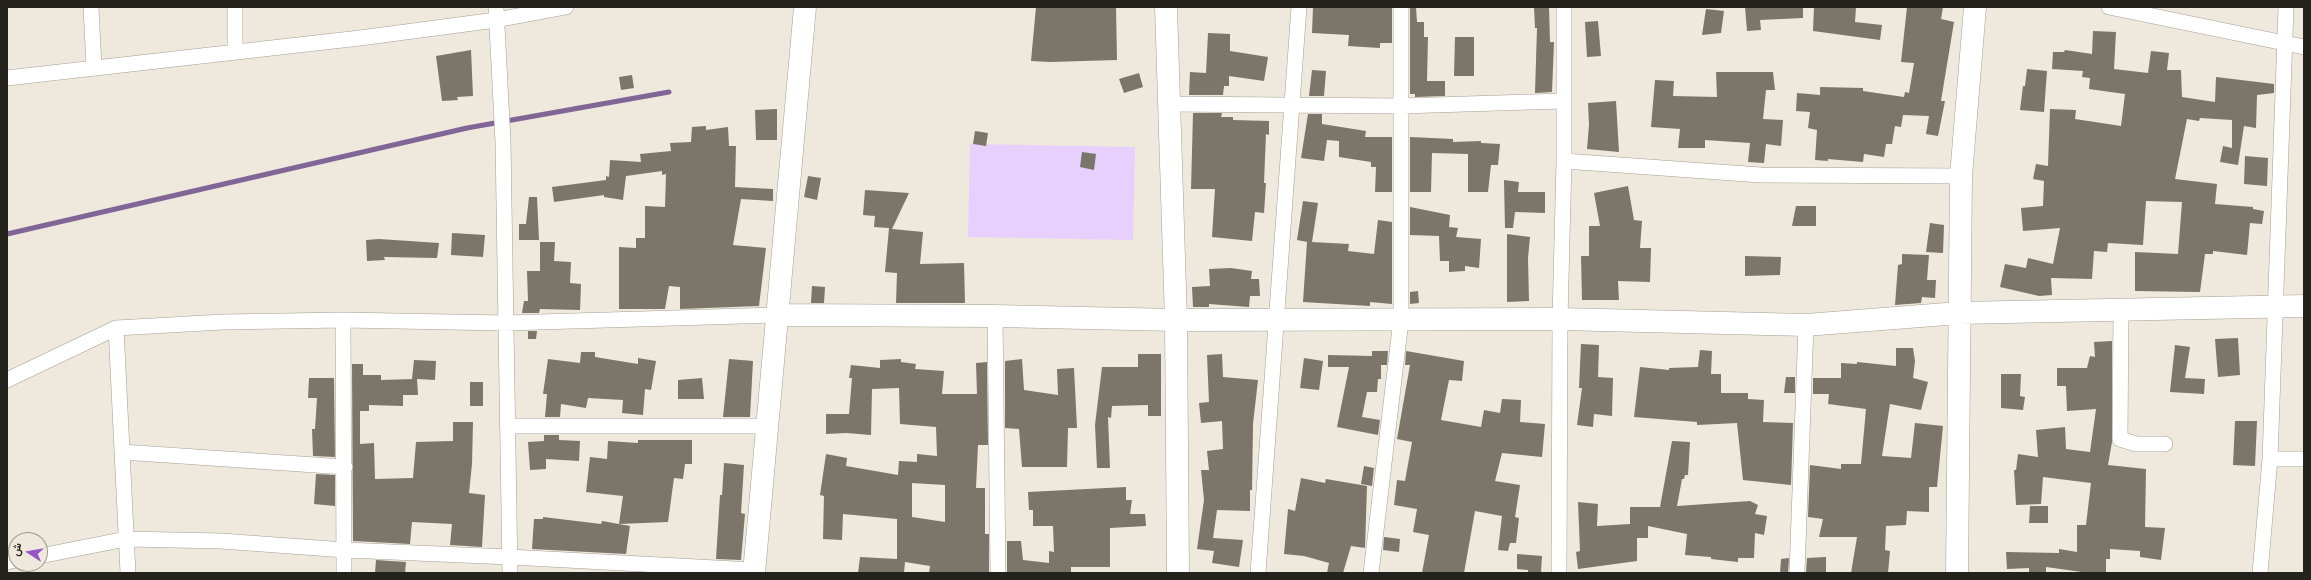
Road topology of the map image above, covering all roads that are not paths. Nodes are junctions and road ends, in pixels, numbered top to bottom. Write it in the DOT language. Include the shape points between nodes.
graph roads {
  1 [pos="91,7"];
  2 [pos="235,7"];
  3 [pos="566,7"];
  4 [pos="805,7"];
  5 [pos="1166,7"];
  6 [pos="1299,7"];
  7 [pos="1401,7"];
  8 [pos="1564,7"];
  9 [pos="1975,7"];
  10 [pos="2109,7"];
  11 [pos="2286,7"];
  12 [pos="496,14"];
  13 [pos="2284,43"];
  14 [pos="2304,47"];
  15 [pos="235,52"];
  16 [pos="94,67"];
  17 [pos="7,78"];
  18 [pos="1564,101"];
  19 [pos="1169,104"];
  20 [pos="1292,106"];
  21 [pos="1401,106"];
  22 [pos="1564,161"];
  23 [pos="1961,176"];
  24 [pos="2304,306"];
  25 [pos="2275,307"];
  26 [pos="2121,311"];
  27 [pos="1959,313"];
  28 [pos="776,315"];
  29 [pos="995,316"];
  30 [pos="1277,318"];
  31 [pos="1560,319"];
  32 [pos="343,320"];
  33 [pos="1176,320"];
  34 [pos="1401,320"];
  35 [pos="505,324"];
  36 [pos="1806,325"];
  37 [pos="116,328"];
  38 [pos="7,380"];
  39 [pos="507,426"];
  40 [pos="766,426"];
  41 [pos="2165,444"];
  42 [pos="122,452"];
  43 [pos="2304,458"];
  44 [pos="2270,459"];
  45 [pos="345,467"];
  46 [pos="126,539"];
  47 [pos="345,550"];
  48 [pos="48,554"];
  49 [pos="510,556"];
  50 [pos="754,572"];
  51 [pos="128,573"];
  52 [pos="344,573"];
  53 [pos="510,573"];
  54 [pos="998,573"];
  55 [pos="1178,573"];
  56 [pos="1258,573"];
  57 [pos="1371,573"];
  58 [pos="1559,573"];
  59 [pos="1796,573"];
  60 [pos="1958,573"];
  61 [pos="2260,573"];
  1 -- 16 [label="street"];
  2 -- 15 [label="street"];
  3 -- 12 [label="street"];
  4 -- 28 [label="street"];
  5 -- 19 [label="street"];
  6 -- 20 [label="street"];
  7 -- 21 [label="street"];
  8 -- 18 [label="street"];
  9 -- 23 [label="street"];
  10 -- 13 [label="street"];
  11 -- 13 [label="street"];
  12 -- 15 [label="street"];
  12 -- 35 [label="street" via="503,142"];
  13 -- 14 [label="street"];
  13 -- 25 [label="street"];
  15 -- 16 [label="street"];
  16 -- 17 [label="street"];
  18 -- 21 [label="street"];
  18 -- 22 [label="street"];
  19 -- 20 [label="street"];
  19 -- 33 [label="street"];
  20 -- 21 [label="street"];
  20 -- 30 [label="street"];
  21 -- 34 [label="street"];
  22 -- 23 [label="street" via="1761,175"];
  22 -- 31 [label="street"];
  23 -- 27 [label="street"];
  24 -- 25 [label="street"];
  25 -- 26 [label="street"];
  25 -- 44 [label="street"];
  26 -- 27 [label="street"];
  26 -- 41 [label="street" via="2120,439 2136,444"];
  27 -- 36 [label="street"];
  27 -- 60 [label="street"];
  28 -- 29 [label="street"];
  28 -- 35 [label="street"];
  28 -- 40 [label="street"];
  29 -- 33 [label="street"];
  29 -- 54 [label="street"];
  30 -- 33 [label="street"];
  30 -- 34 [label="street"];
  30 -- 56 [label="street"];
  31 -- 34 [label="street"];
  31 -- 36 [label="street"];
  31 -- 58 [label="street"];
  32 -- 35 [label="street"];
  32 -- 37 [label="street" via="223,322"];
  32 -- 45 [label="street"];
  33 -- 55 [label="street"];
  34 -- 57 [label="street"];
  35 -- 39 [label="street"];
  36 -- 59 [label="street"];
  37 -- 38 [label="street"];
  37 -- 42 [label="street"];
  39 -- 40 [label="street"];
  39 -- 49 [label="street"];
  40 -- 50 [label="street"];
  42 -- 45 [label="street"];
  42 -- 46 [label="street"];
  43 -- 44 [label="street"];
  44 -- 61 [label="street"];
  45 -- 47 [label="street"];
  46 -- 47 [label="street" via="221,541"];
  46 -- 48 [label="street"];
  46 -- 51 [label="street"];
  47 -- 49 [label="street"];
  47 -- 52 [label="street"];
  49 -- 50 [label="street"];
  49 -- 53 [label="street"];
}
